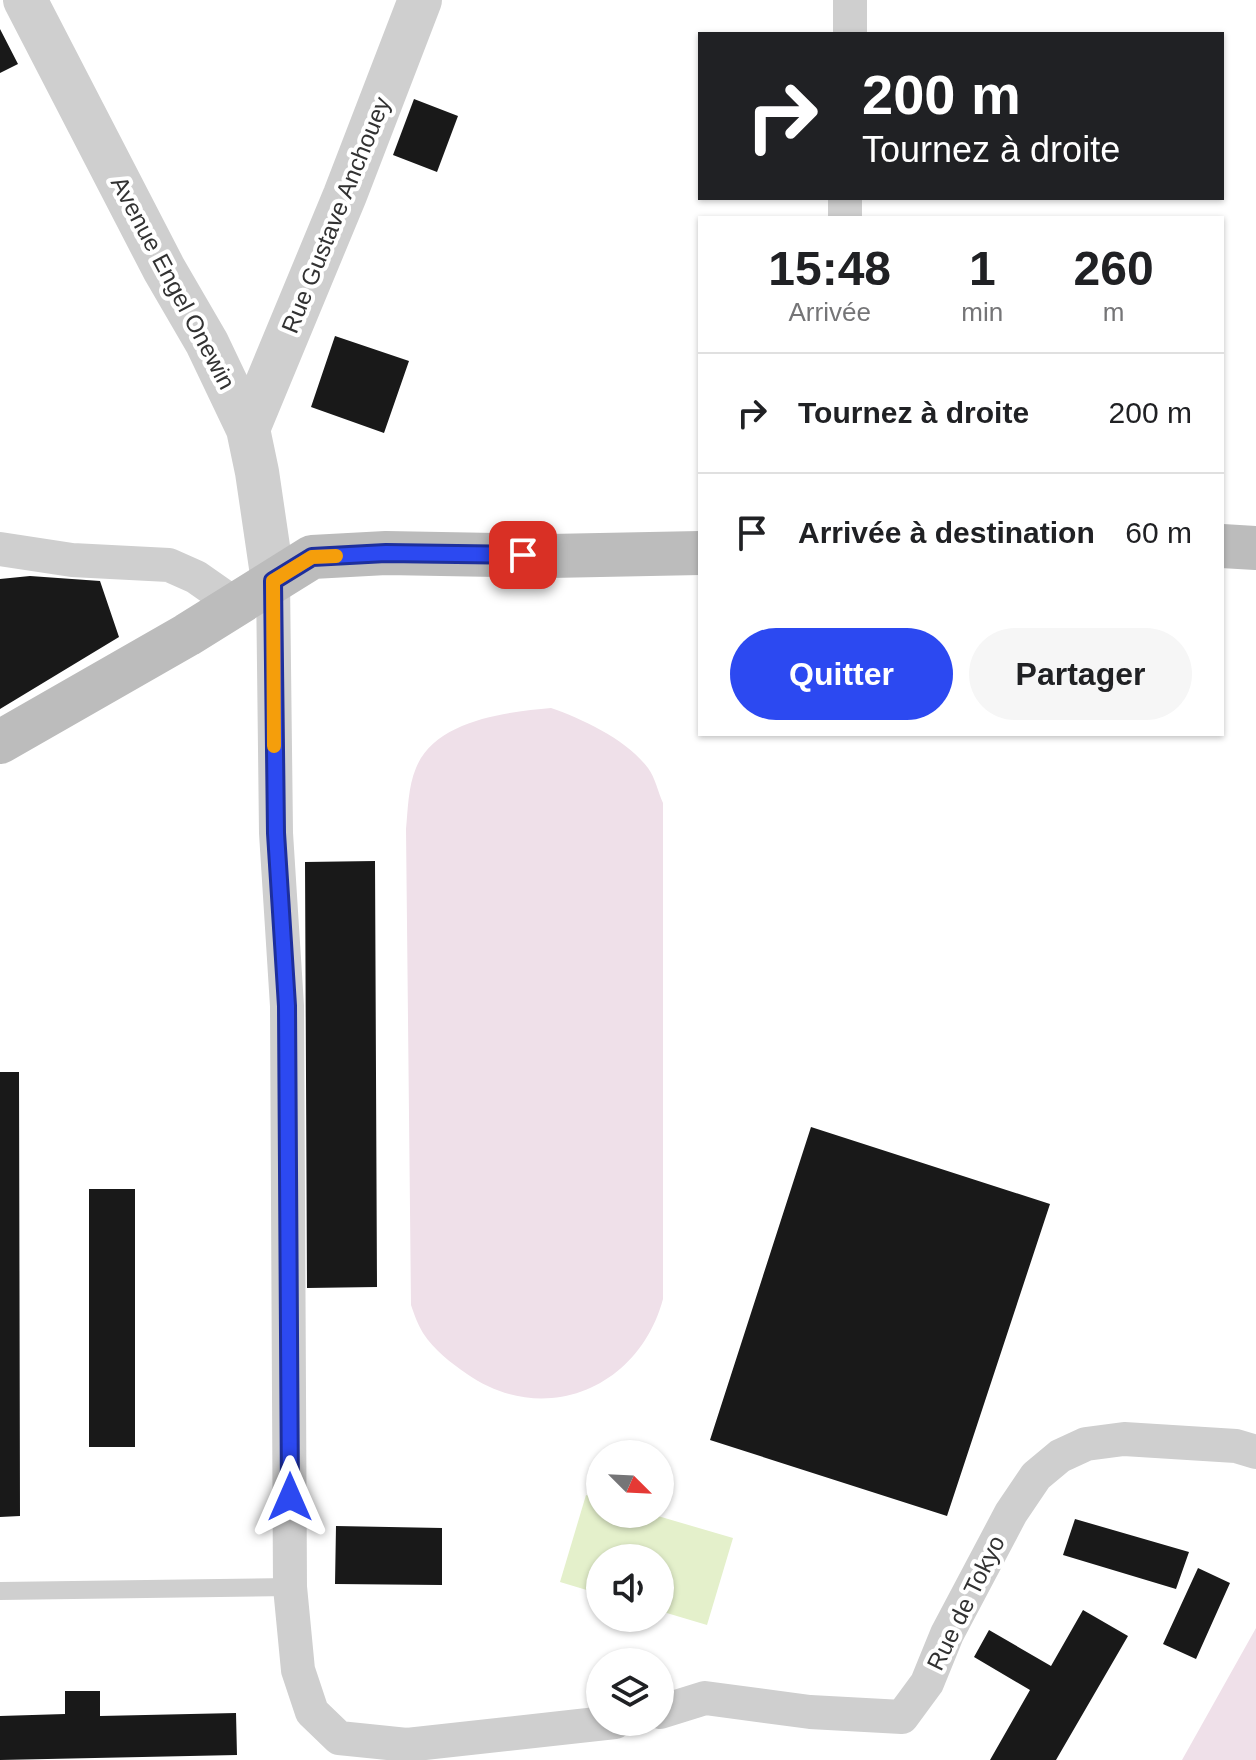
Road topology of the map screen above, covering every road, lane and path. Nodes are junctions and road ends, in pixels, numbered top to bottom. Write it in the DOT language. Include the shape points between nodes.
graph roads {
  1 [pos="25,0"];
  2 [pos="420,0"];
  3 [pos="850,0"];
  4 [pos="850,32"];
  5 [pos="248,429"];
  6 [pos="1224,546"];
  7 [pos="1256,548"];
  8 [pos="0,549"];
  9 [pos="698,553"];
  10 [pos="273,581"];
  11 [pos="236,605"];
  12 [pos="0,742"];
  13 [pos="1256,1452"];
  14 [pos="290,1587"];
  15 [pos="0,1591"];
  16 [pos="674,1708"];
  17 [pos="586,1726"];
  18 [pos="407,1753"];
  1 -- 5 [label="street, Avenue Engel Onewin"];
  2 -- 5 [label="street, Rue Gustave Anchouey"];
  3 -- 4 [label="street"];
  5 -- 10 [label="street, Avenue Engel Onewin"];
  6 -- 7 [label="main road"];
  8 -- 11 [label="street" via="72,560 169,565"];
  9 -- 10 [label="main road" via="326,556 312,557"];
  10 -- 11 [label="main road"];
  10 -- 14 [label="street" via="276,833 287,1006"];
  11 -- 12 [label="main road"];
  13 -- 16 [label="street, Rue de Tokyo" via="1236,1446 1124,1439 1086,1444 1060,1456 1036,1476 1011,1513 927,1683 902,1717 705,1698"];
  14 -- 15 [label="lane"];
  14 -- 18 [label="street" via="298,1670 312,1712 339,1738"];
  17 -- 18 [label="street"];
}
